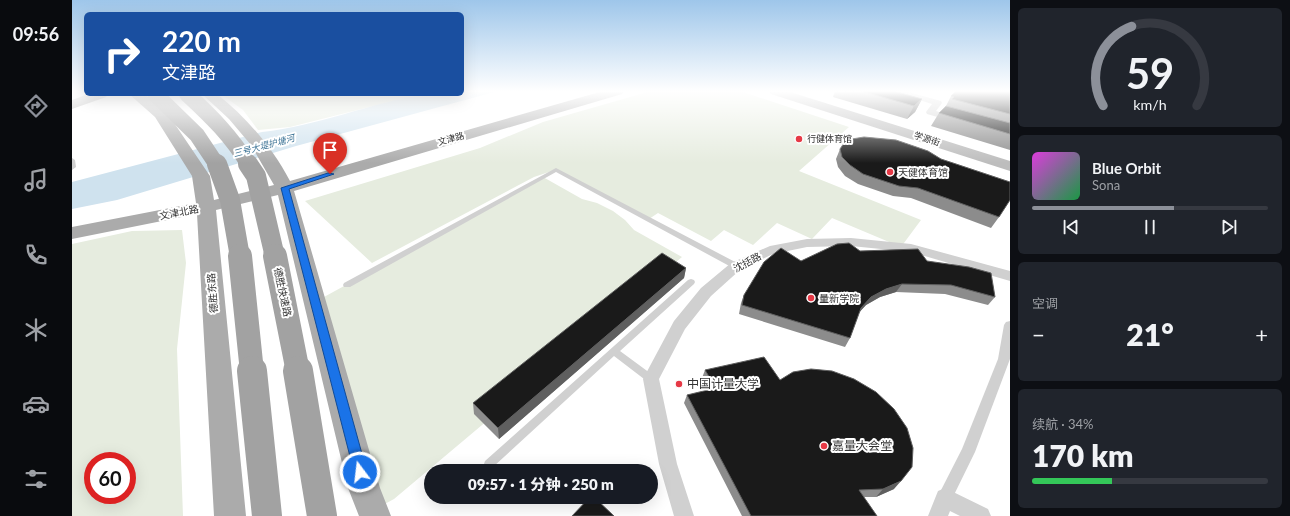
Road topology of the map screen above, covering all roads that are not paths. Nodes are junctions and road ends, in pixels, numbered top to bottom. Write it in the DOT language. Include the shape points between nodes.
graph roads {
  1 [pos="162,115"];
  2 [pos="179,115"];
  3 [pos="211,115"];
  4 [pos="234,115"];
  5 [pos="511,115"];
  6 [pos="530,115"];
  7 [pos="853,115"];
  8 [pos="860,115"];
  9 [pos="941,115"];
  10 [pos="966,122"];
  11 [pos="72,160"];
  12 [pos="1010,164"];
  13 [pos="72,168"];
  14 [pos="283,183"];
  15 [pos="204,192"];
  16 [pos="72,220"];
  17 [pos="72,233"];
  18 [pos="736,266"];
  19 [pos="1010,276"];
  20 [pos="691,282"];
  21 [pos="347,285"];
  22 [pos="1010,324"];
  23 [pos="615,352"];
  24 [pos="651,379"];
  25 [pos="489,464"];
  26 [pos="942,507"];
  27 [pos="230,516"];
  28 [pos="267,516"];
  29 [pos="322,516"];
  30 [pos="375,516"];
  31 [pos="684,516"];
  32 [pos="981,516"];
  1 -- 15 [label="main road, 德胜东路" via="183,146"];
  2 -- 28 [label="highway, bridge" via="208,151 222,176 230,200 239,252"];
  3 -- 29 [label="highway, 德胜快速路, bridge" via="234,141 256,176 293,341"];
  4 -- 14 [label="main road"];
  5 -- 14 [label="main road, 文津路"];
  6 -- 14 [label="main road, 文津路"];
  7 -- 12 [label="main road, 学源街"];
  8 -- 12 [label="main road, 学源街"];
  9 -- 10 [label="street"];
  11 -- 13 [label="lane"];
  14 -- 15 [label="main road, 文津北路"];
  14 -- 30 [label="main road" via="364,488"];
  15 -- 16 [label="main road, 文津北路"];
  15 -- 17 [label="main road, 文津北路"];
  15 -- 27 [label="main road, 德胜东路"];
  18 -- 19 [label="street, 沈括路" via="770,250 807,243 851,242 911,248"];
  18 -- 21 [label="lane" via="556,170"];
  18 -- 24 [label="street, 沈括路" via="706,292 679,325"];
  20 -- 23 [label="lane"];
  22 -- 26 [label="street" via="1004,359 968,452"];
  23 -- 24 [label="lane"];
  23 -- 25 [label="lane"];
  24 -- 31 [label="street" via="668,464"];
  26 -- 32 [label="street"];
}
